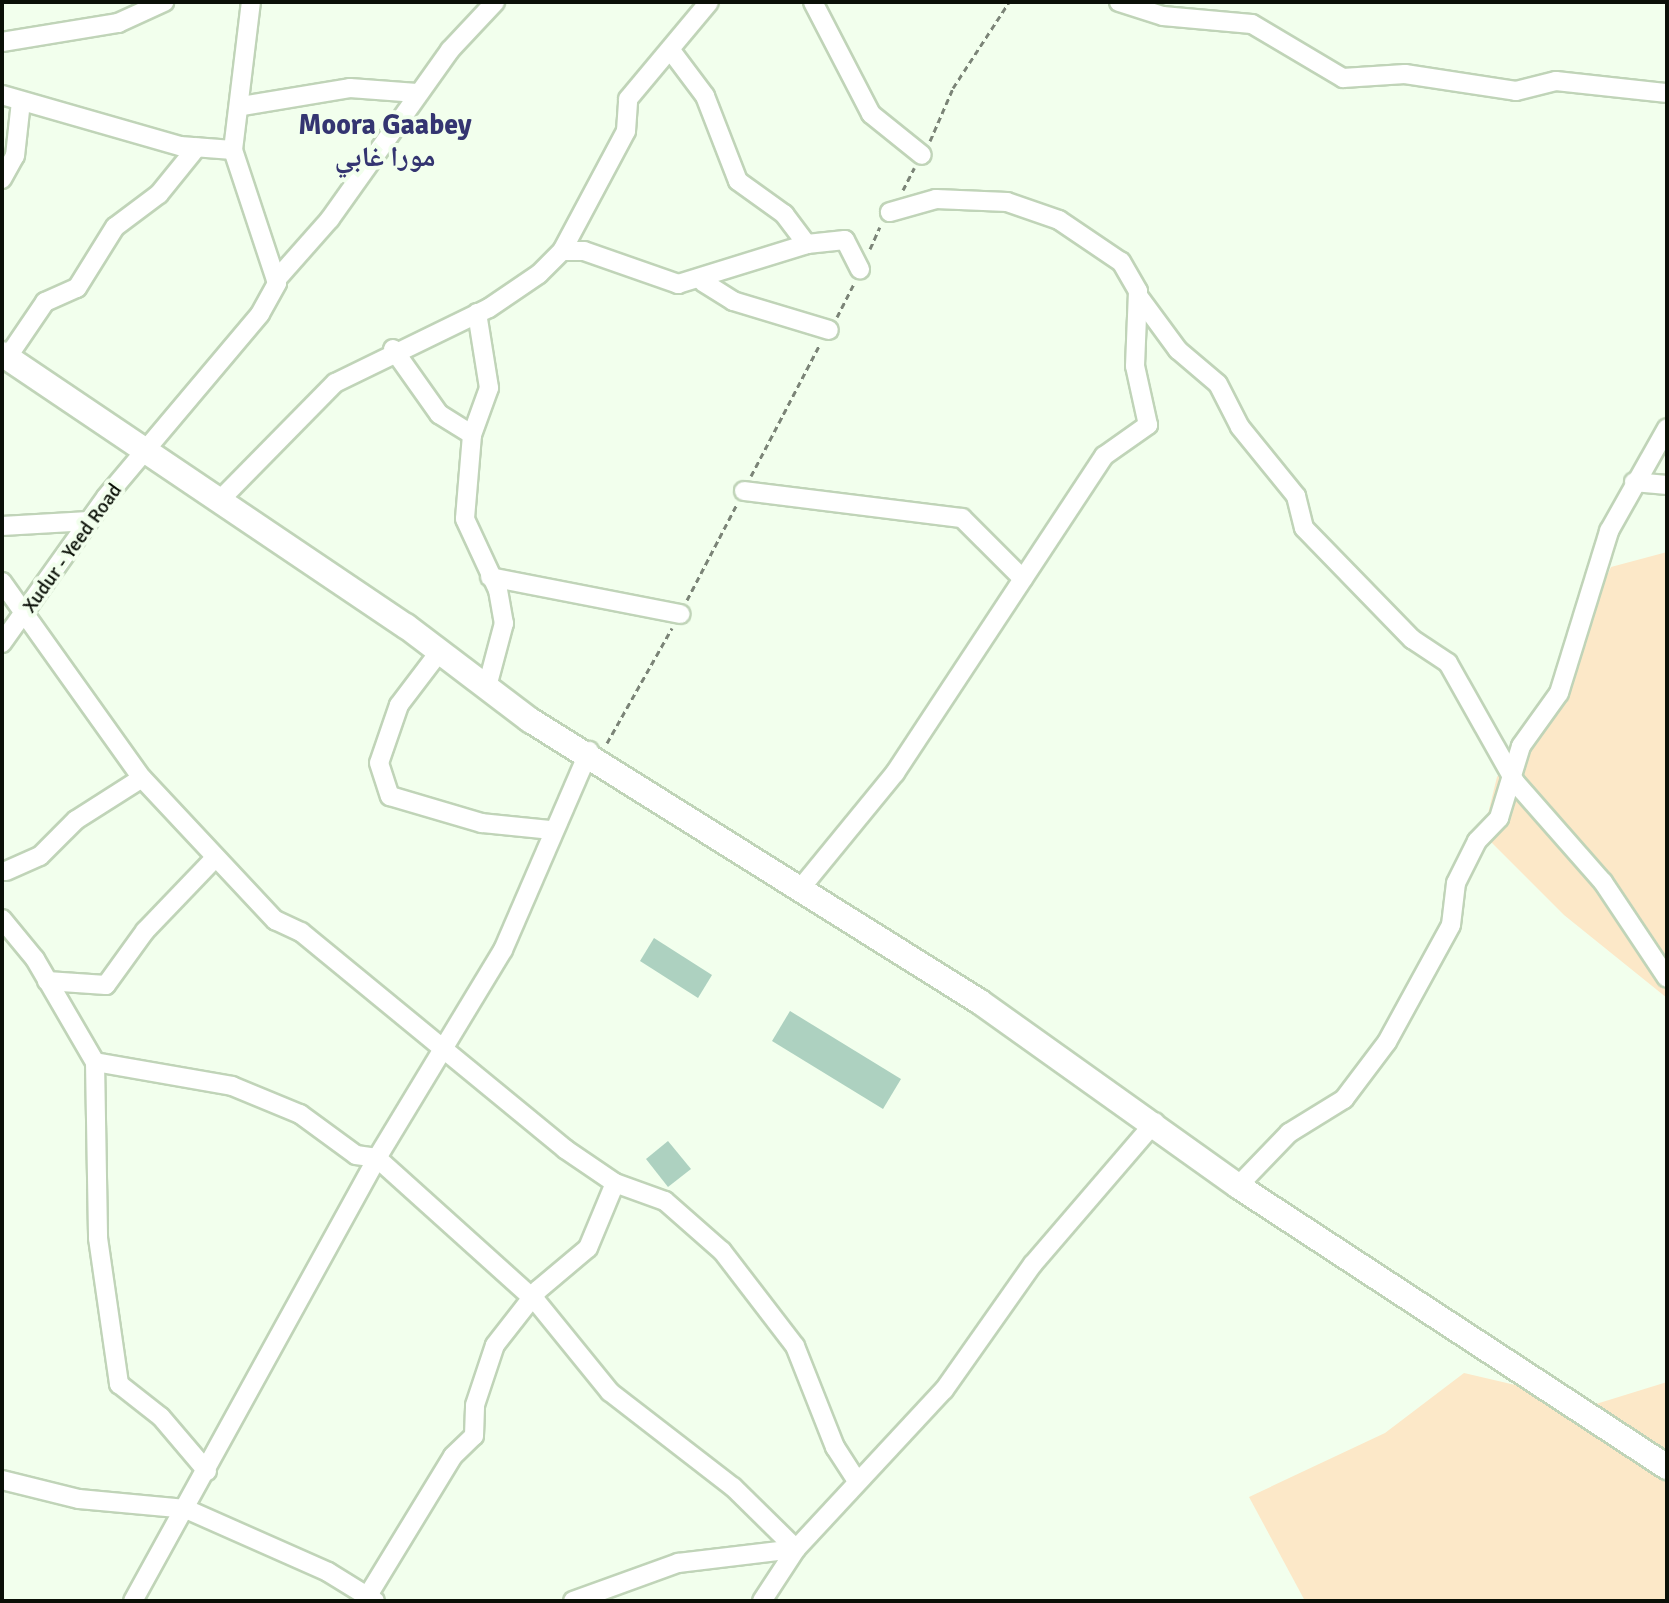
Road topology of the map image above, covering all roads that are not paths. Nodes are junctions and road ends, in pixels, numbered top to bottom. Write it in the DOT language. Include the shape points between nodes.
graph roads {
  1 [pos="164,2"];
  2 [pos="251,2"];
  3 [pos="495,2"];
  4 [pos="709,2"];
  5 [pos="813,2"];
  6 [pos="1119,2"];
  7 [pos="2,42"];
  8 [pos="672,52"];
  9 [pos="417,93"];
  10 [pos="1667,93"];
  11 [pos="2,95"];
  12 [pos="21,102"];
  13 [pos="242,106"];
  14 [pos="197,147"];
  15 [pos="233,150"];
  16 [pos="922,155"];
  17 [pos="2,179"];
  18 [pos="890,212"];
  19 [pos="807,244"];
  20 [pos="562,251"];
  21 [pos="860,269"];
  22 [pos="276,280"];
  23 [pos="703,282"];
  24 [pos="1137,295"];
  25 [pos="477,313"];
  26 [pos="829,330"];
  27 [pos="393,349"];
  28 [pos="5,356"];
  29 [pos="1667,428"];
  30 [pos="472,435"];
  31 [pos="145,454"];
  32 [pos="1634,482"];
  33 [pos="1667,485"];
  34 [pos="744,491"];
  35 [pos="218,502"];
  36 [pos="89,521"];
  37 [pos="2,526"];
  38 [pos="490,577"];
  39 [pos="1023,579"];
  40 [pos="2,582"];
  41 [pos="25,613"];
  42 [pos="680,614"];
  43 [pos="2,643"];
  44 [pos="440,651"];
  45 [pos="487,687"];
  46 [pos="594,754"];
  47 [pos="142,778"];
  48 [pos="1515,782"];
  49 [pos="551,830"];
  50 [pos="213,860"];
  51 [pos="3,873"];
  52 [pos="800,889"];
  53 [pos="2,919"];
  54 [pos="1667,978"];
  55 [pos="47,981"];
  56 [pos="440,1048"];
  57 [pos="95,1062"];
  58 [pos="1155,1122"];
  59 [pos="377,1158"];
  60 [pos="615,1183"];
  61 [pos="1238,1186"];
  62 [pos="536,1301"];
  63 [pos="1667,1467"];
  64 [pos="207,1471"];
  65 [pos="2,1480"];
  66 [pos="857,1481"];
  67 [pos="186,1509"];
  68 [pos="796,1549"];
  69 [pos="371,1599"];
  70 [pos="133,1601"];
  71 [pos="573,1601"];
  72 [pos="762,1601"];
  1 -- 7 [label="street" via="118,23"];
  2 -- 13 [label="street"];
  3 -- 9 [label="street, Xudur - Yeed Road"];
  4 -- 8 [label="street"];
  5 -- 16 [label="street" via="871,114"];
  6 -- 10 [label="street" via="1163,16 1252,24 1343,78 1405,74 1516,91 1556,81"];
  8 -- 19 [label="street" via="705,96 738,181 784,214"];
  8 -- 20 [label="street" via="652,62 628,99 626,131"];
  9 -- 13 [label="street" via="350,88"];
  9 -- 22 [label="street, Xudur - Yeed Road" via="330,219"];
  11 -- 12 [label="street"];
  12 -- 14 [label="street" via="41,101"];
  12 -- 17 [label="street" via="15,156"];
  13 -- 15 [label="street"];
  14 -- 15 [label="street"];
  14 -- 28 [label="street" via="159,194 115,227 77,288 45,302"];
  15 -- 22 [label="street"];
  18 -- 24 [label="street" via="936,199 1007,202 1059,220 1121,262"];
  19 -- 21 [label="street" via="845,240"];
  19 -- 23 [label="street"];
  20 -- 23 [label="street" via="584,251 678,284"];
  20 -- 25 [label="street"];
  22 -- 31 [label="street, Xudur - Yeed Road" via="260,314"];
  23 -- 26 [label="street" via="733,301"];
  24 -- 39 [label="street" via="1135,366 1148,425 1104,456"];
  24 -- 48 [label="street" via="1178,350 1218,384 1240,427 1296,496 1304,528 1412,639 1448,663"];
  25 -- 27 [label="street"];
  25 -- 30 [label="street" via="489,388"];
  27 -- 30 [label="street" via="439,414"];
  27 -- 35 [label="street" via="335,383"];
  28 -- 31 [label="main road"];
  29 -- 32 [label="street"];
  30 -- 38 [label="street" via="465,519"];
  31 -- 35 [label="main road"];
  31 -- 36 [label="street, Xudur - Yeed Road"];
  32 -- 33 [label="street"];
  32 -- 48 [label="street" via="1589,586 1559,693 1521,746"];
  34 -- 39 [label="street" via="962,518"];
  35 -- 44 [label="main road"];
  36 -- 37 [label="street"];
  36 -- 41 [label="street, Xudur - Yeed Road"];
  38 -- 42 [label="street"];
  38 -- 45 [label="street" via="504,623"];
  39 -- 52 [label="street" via="895,773"];
  40 -- 41 [label="street"];
  41 -- 43 [label="street, Xudur - Yeed Road"];
  41 -- 47 [label="street"];
  44 -- 45 [label="main road"];
  44 -- 49 [label="street" via="394,720 379,763 390,796 482,823"];
  45 -- 46 [label="main road"];
  46 -- 49 [label="street"];
  46 -- 52 [label="main road"];
  47 -- 50 [label="street"];
  47 -- 51 [label="street" via="76,820 40,856"];
  48 -- 54 [label="street" via="1603,882"];
  48 -- 61 [label="street" via="1456,883 1451,925 1387,1042 1344,1099 1289,1133"];
  49 -- 56 [label="street" via="503,950"];
  50 -- 55 [label="street" via="145,931 106,985"];
  50 -- 56 [label="street" via="275,920 301,932"];
  52 -- 58 [label="main road"];
  53 -- 55 [label="street"];
  55 -- 57 [label="street"];
  56 -- 59 [label="street"];
  56 -- 60 [label="street"];
  57 -- 59 [label="street" via="232,1086 300,1114 356,1155"];
  57 -- 64 [label="street" via="98,1238 116,1375"];
  58 -- 61 [label="main road"];
  58 -- 66 [label="street" via="1033,1264 944,1390"];
  59 -- 62 [label="street"];
  59 -- 64 [label="street"];
  60 -- 62 [label="street" via="588,1248 538,1290"];
  60 -- 66 [label="street" via="665,1201 751,1284 795,1346 835,1447"];
  61 -- 63 [label="main road"];
  62 -- 68 [label="street" via="610,1392 733,1487"];
  62 -- 69 [label="street" via="495,1345 475,1405 474,1436 453,1456"];
  64 -- 67 [label="street"];
  65 -- 67 [label="street" via="79,1499"];
  66 -- 68 [label="street" via="848,1500"];
  67 -- 69 [label="street"];
  67 -- 70 [label="street"];
  68 -- 71 [label="street" via="678,1563"];
  68 -- 72 [label="street"];
}
